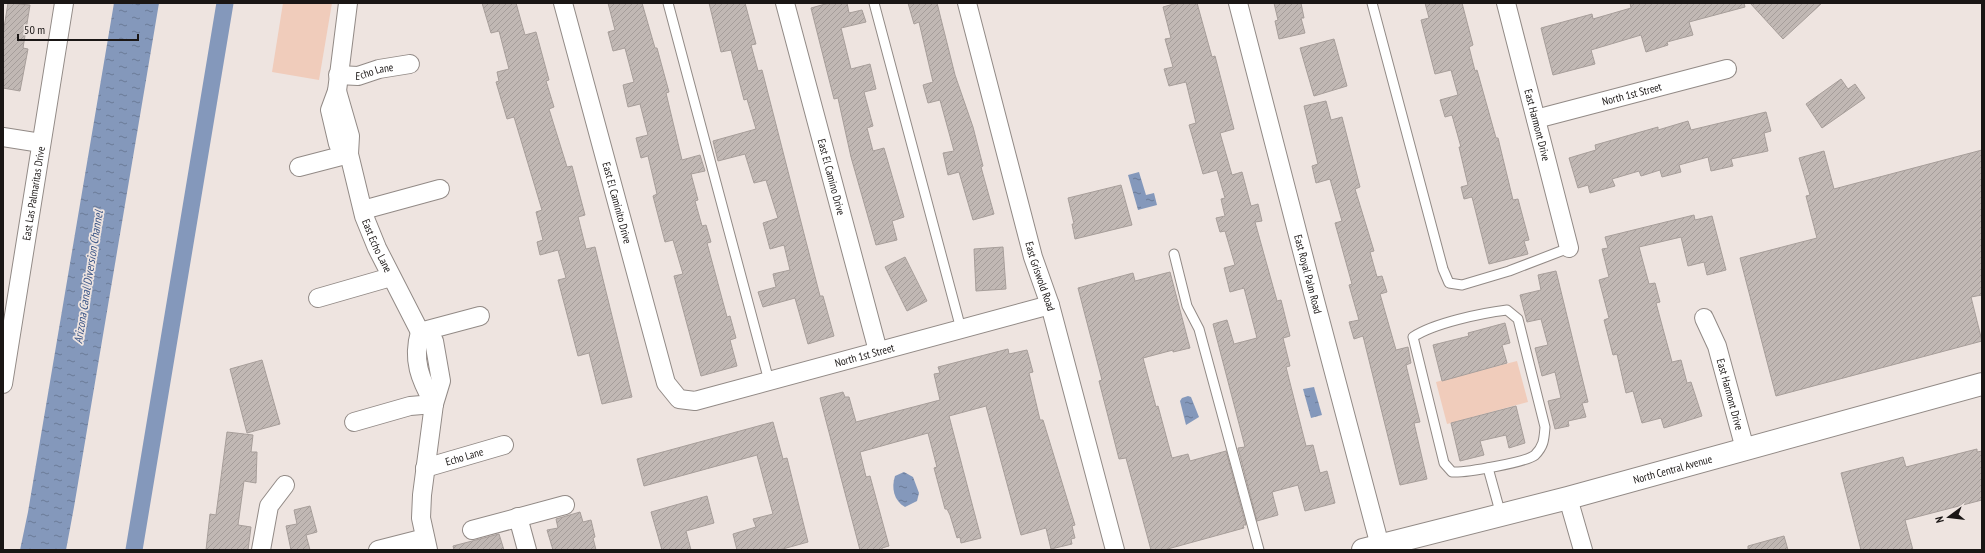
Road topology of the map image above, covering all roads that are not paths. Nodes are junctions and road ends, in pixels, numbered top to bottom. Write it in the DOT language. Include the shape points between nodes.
graph roads {
  1 [pos="64,3"];
  2 [pos="348,3"];
  3 [pos="563,3"];
  4 [pos="668,3"];
  5 [pos="784,3"];
  6 [pos="874,3"];
  7 [pos="967,3"];
  8 [pos="1238,3"];
  9 [pos="1372,3"];
  10 [pos="1506,3"];
  11 [pos="410,64"];
  12 [pos="1727,69"];
  13 [pos="338,83"];
  14 [pos="1536,119"];
  15 [pos="3,137"];
  16 [pos="41,143"];
  17 [pos="349,154"];
  18 [pos="299,167"];
  19 [pos="440,189"];
  20 [pos="363,210"];
  21 [pos="1569,248"];
  22 [pos="1174,254"];
  23 [pos="391,277"];
  24 [pos="318,298"];
  25 [pos="1050,305"];
  26 [pos="480,316"];
  27 [pos="1704,318"];
  28 [pos="961,329"];
  29 [pos="420,332"];
  30 [pos="878,352"];
  31 [pos="769,381"];
  32 [pos="3,384"];
  33 [pos="1982,384"];
  34 [pos="679,399"];
  35 [pos="434,404"];
  36 [pos="354,422"];
  37 [pos="504,445"];
  38 [pos="1745,449"];
  39 [pos="425,468"];
  40 [pos="1488,468"];
  41 [pos="285,485"];
  42 [pos="1568,498"];
  43 [pos="565,505"];
  44 [pos="1501,515"];
  45 [pos="518,517"];
  46 [pos="472,530"];
  47 [pos="427,544"];
  48 [pos="1372,548"];
  49 [pos="261,550"];
  50 [pos="378,550"];
  51 [pos="527,550"];
  52 [pos="1115,550"];
  53 [pos="1260,550"];
  54 [pos="1583,550"];
  1 -- 16 [label="street, East Las Palmaritas Drive"];
  2 -- 13 [label="street, East Echo Lane"];
  3 -- 34 [label="street, East El Caminito Drive" via="666,382"];
  4 -- 31 [label="lane"];
  5 -- 30 [label="street, East El Camino Drive"];
  6 -- 28 [label="lane"];
  7 -- 25 [label="street, East Griswold Road" via="1034,257"];
  8 -- 48 [label="street, East Royal Palm Road" via="1312,293"];
  9 -- 21 [label="lane" via="1443,269 1449,283 1462,284"];
  10 -- 14 [label="street, East Harmont Drive"];
  11 -- 13 [label="street, Echo Lane" via="379,69"];
  12 -- 14 [label="street, North 1st Street"];
  13 -- 17 [label="street, East Echo Lane" via="350,136"];
  14 -- 21 [label="street, East Harmont Drive"];
  15 -- 16 [label="street"];
  16 -- 32 [label="street, East Las Palmaritas Drive"];
  17 -- 18 [label="street"];
  17 -- 20 [label="street, East Echo Lane"];
  19 -- 20 [label="street"];
  20 -- 23 [label="street, East Echo Lane"];
  22 -- 53 [label="lane" via="1187,306 1199,329"];
  23 -- 24 [label="street"];
  23 -- 29 [label="street, East Echo Lane"];
  25 -- 28 [label="street, North 1st Street"];
  25 -- 52 [label="street, East Griswold Road"];
  26 -- 29 [label="street"];
  27 -- 38 [label="street, East Harmont Drive" via="1717,346"];
  28 -- 30 [label="street, North 1st Street"];
  29 -- 35 [label="street, East Echo Lane" via="434,341 441,381"];
  30 -- 31 [label="street, North 1st Street"];
  31 -- 34 [label="street, North 1st Street" via="695,401"];
  33 -- 38 [label="main road, North Central Avenue"];
  35 -- 36 [label="street" via="410,406"];
  35 -- 39 [label="street, East Echo Lane"];
  37 -- 39 [label="street, Echo Lane"];
  38 -- 42 [label="main road, North Central Avenue"];
  39 -- 47 [label="street, East Echo Lane" via="421,518"];
  40 -- 40 [label="lane" via="1533,456 1544,444 1545,427 1518,319 1507,310 1423,331 1413,337 1444,463 1452,472 1462,473"];
  40 -- 44 [label="lane"];
  41 -- 49 [label="street" via="269,506"];
  42 -- 44 [label="main road, North Central Avenue"];
  42 -- 54 [label="street"];
  43 -- 45 [label="street"];
  44 -- 48 [label="main road, North Central Avenue"];
  45 -- 46 [label="street"];
  45 -- 51 [label="street"];
  47 -- 50 [label="street"];
}
